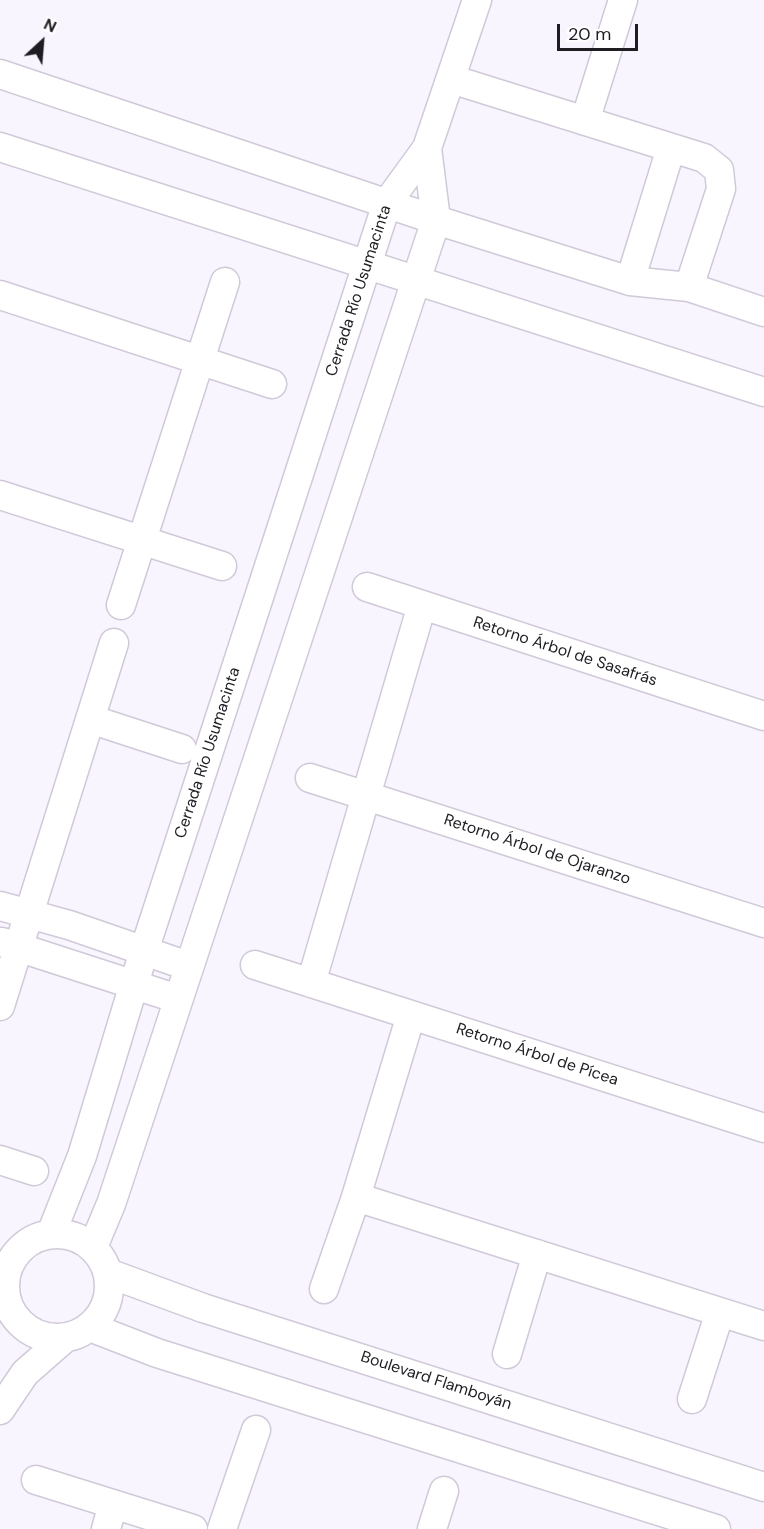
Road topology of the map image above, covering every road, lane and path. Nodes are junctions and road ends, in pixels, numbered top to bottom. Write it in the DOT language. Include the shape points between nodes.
graph roads {
  1 [pos="477,0"];
  2 [pos="623,0"];
  3 [pos="0,74"];
  4 [pos="451,79"];
  5 [pos="585,121"];
  6 [pos="0,147"];
  7 [pos="427,148"];
  8 [pos="671,148"];
  9 [pos="387,203"];
  10 [pos="436,220"];
  11 [pos="367,265"];
  12 [pos="416,281"];
  13 [pos="630,281"];
  14 [pos="225,282"];
  15 [pos="689,287"];
  16 [pos="0,295"];
  17 [pos="764,312"];
  18 [pos="199,360"];
  19 [pos="272,384"];
  20 [pos="764,392"];
  21 [pos="0,495"];
  22 [pos="142,540"];
  23 [pos="222,566"];
  24 [pos="367,587"];
  25 [pos="121,605"];
  26 [pos="422,605"];
  27 [pos="114,643"];
  28 [pos="764,716"];
  29 [pos="90,719"];
  30 [pos="182,749"];
  31 [pos="310,778"];
  32 [pos="365,794"];
  33 [pos="0,906"];
  34 [pos="30,915"];
  35 [pos="764,922"];
  36 [pos="85,931"];
  37 [pos="9,944"];
  38 [pos="144,951"];
  39 [pos="255,965"];
  40 [pos="74,966"];
  41 [pos="188,966"];
  42 [pos="311,983"];
  43 [pos="134,985"];
  44 [pos="178,999"];
  45 [pos="0,1006"];
  46 [pos="411,1015"];
  47 [pos="764,1128"];
  48 [pos="0,1160"];
  49 [pos="34,1171"];
  50 [pos="356,1197"];
  51 [pos="51,1234"];
  52 [pos="93,1248"];
  53 [pos="537,1254"];
  54 [pos="108,1273"];
  55 [pos="324,1289"];
  56 [pos="720,1312"];
  57 [pos="6,1321"];
  58 [pos="764,1326"];
  59 [pos="77,1332"];
  60 [pos="507,1354"];
  61 [pos="692,1399"];
  62 [pos="0,1410"];
  63 [pos="256,1430"];
  64 [pos="36,1480"];
  65 [pos="764,1487"];
  66 [pos="444,1491"];
  67 [pos="109,1517"];
  68 [pos="193,1529"];
  69 [pos="222,1529"];
  70 [pos="432,1529"];
  71 [pos="716,1529"];
  1 -- 4 [label="street"];
  2 -- 5 [label="street"];
  3 -- 9 [label="street"];
  4 -- 5 [label="street"];
  4 -- 7 [label="street"];
  5 -- 8 [label="street"];
  6 -- 11 [label="street"];
  7 -- 9 [label="street, Cerrada Río Usumacinta"];
  7 -- 10 [label="street"];
  8 -- 13 [label="street"];
  8 -- 15 [label="street" via="704,158 719,170 721,189"];
  9 -- 10 [label="street"];
  9 -- 11 [label="street, Cerrada Río Usumacinta"];
  10 -- 12 [label="street"];
  10 -- 13 [label="street"];
  11 -- 12 [label="street"];
  11 -- 38 [label="street, Cerrada Río Usumacinta"];
  12 -- 20 [label="street"];
  12 -- 41 [label="street"];
  13 -- 15 [label="street"];
  14 -- 18 [label="street"];
  15 -- 17 [label="street"];
  16 -- 18 [label="street"];
  18 -- 19 [label="street"];
  18 -- 22 [label="street"];
  21 -- 22 [label="street"];
  22 -- 23 [label="street"];
  22 -- 25 [label="street"];
  24 -- 26 [label="street, Retorno Árbol de Sasafrás"];
  26 -- 28 [label="street, Retorno Árbol de Sasafrás"];
  26 -- 32 [label="street"];
  27 -- 29 [label="street"];
  29 -- 30 [label="street"];
  29 -- 34 [label="street"];
  31 -- 32 [label="street, Retorno Árbol de Ojaranzo"];
  32 -- 35 [label="street, Retorno Árbol de Ojaranzo"];
  32 -- 42 [label="street"];
  33 -- 34 [label="street"];
  34 -- 36 [label="street"];
  34 -- 37 [label="street"];
  36 -- 38 [label="street"];
  36 -- 40 [label="street"];
  37 -- 40 [label="street"];
  37 -- 45 [label="street"];
  38 -- 41 [label="street"];
  38 -- 43 [label="street, Cerrada Río Usumacinta"];
  39 -- 42 [label="street, Retorno Árbol de Pícea"];
  40 -- 43 [label="street"];
  41 -- 44 [label="street"];
  42 -- 46 [label="street, Retorno Árbol de Pícea"];
  43 -- 44 [label="street"];
  43 -- 51 [label="street, Cerrada Río Usumacinta" via="82,1156"];
  44 -- 52 [label="street"];
  46 -- 47 [label="street, Retorno Árbol de Pícea"];
  46 -- 50 [label="street"];
  48 -- 49 [label="street"];
  50 -- 53 [label="street"];
  50 -- 55 [label="street"];
  51 -- 52 [label="street" via="66,1234"];
  51 -- 57 [label="street" via="36,1238 14,1256 5,1284"];
  52 -- 54 [label="street"];
  53 -- 56 [label="street"];
  53 -- 60 [label="street"];
  54 -- 59 [label="street" via="110,1288 100,1317"];
  54 -- 65 [label="street, Boulevard Flamboyán" via="203,1308"];
  56 -- 58 [label="street"];
  56 -- 61 [label="street"];
  57 -- 59 [label="street" via="49,1338"];
  59 -- 62 [label="street" via="25,1372"];
  59 -- 71 [label="street" via="157,1353"];
  63 -- 69 [label="street"];
  64 -- 67 [label="street"];
  66 -- 70 [label="street"];
  67 -- 68 [label="street"];
}
